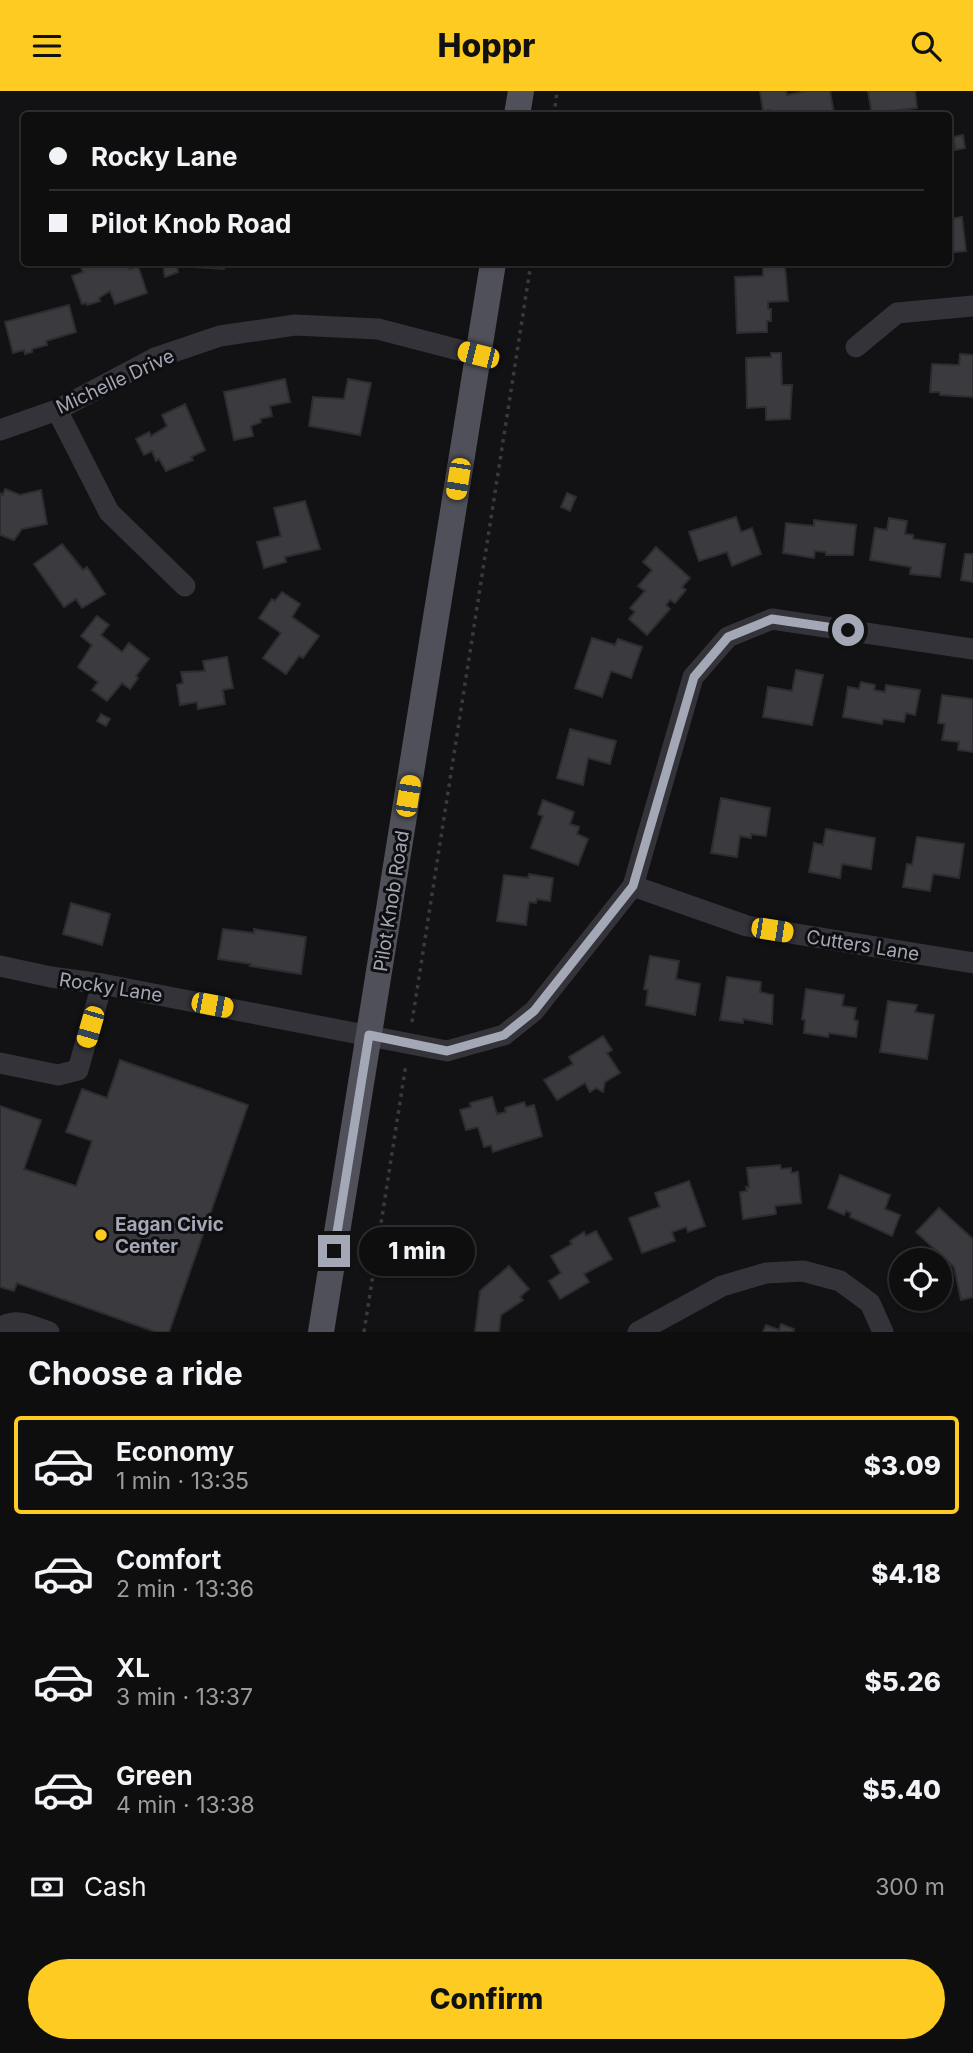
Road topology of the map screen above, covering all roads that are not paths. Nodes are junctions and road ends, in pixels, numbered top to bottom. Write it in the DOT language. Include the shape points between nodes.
graph roads {
  1 [pos="521,91"];
  2 [pos="518,112"];
  3 [pos="493,266"];
  4 [pos="973,306"];
  5 [pos="856,347"];
  6 [pos="478,355"];
  7 [pos="57,410"];
  8 [pos="0,430"];
  9 [pos="185,586"];
  10 [pos="973,649"];
  11 [pos="633,886"];
  12 [pos="973,963"];
  13 [pos="0,966"];
  14 [pos="102,983"];
  15 [pos="369,1035"];
  16 [pos="0,1063"];
  17 [pos="0,1328"];
  18 [pos="49,1332"];
  19 [pos="321,1332"];
  20 [pos="638,1332"];
  21 [pos="883,1332"];
  1 -- 2 [label="main road"];
  3 -- 6 [label="main road, Pilot Knob Road"];
  4 -- 5 [label="street" via="897,313"];
  6 -- 7 [label="street, Michelle Drive" via="378,330 295,325 220,336 155,358"];
  6 -- 15 [label="main road, Pilot Knob Road"];
  7 -- 8 [label="street, Michelle Drive"];
  7 -- 9 [label="street" via="109,512"];
  10 -- 11 [label="street, Rocky Lane" via="772,619 728,637 694,677"];
  11 -- 12 [label="street, Cutters Lane" via="747,926"];
  11 -- 15 [label="street, Rocky Lane" via="534,1011 504,1035 447,1051"];
  13 -- 14 [label="street, Rocky Lane"];
  14 -- 15 [label="street, Rocky Lane"];
  14 -- 16 [label="street" via="78,1070 58,1075"];
  15 -- 19 [label="main road, Pilot Knob Road"];
  17 -- 18 [label="street" via="20,1322"];
  20 -- 21 [label="street" via="722,1286 766,1273 803,1271 840,1282 870,1303"];
}
